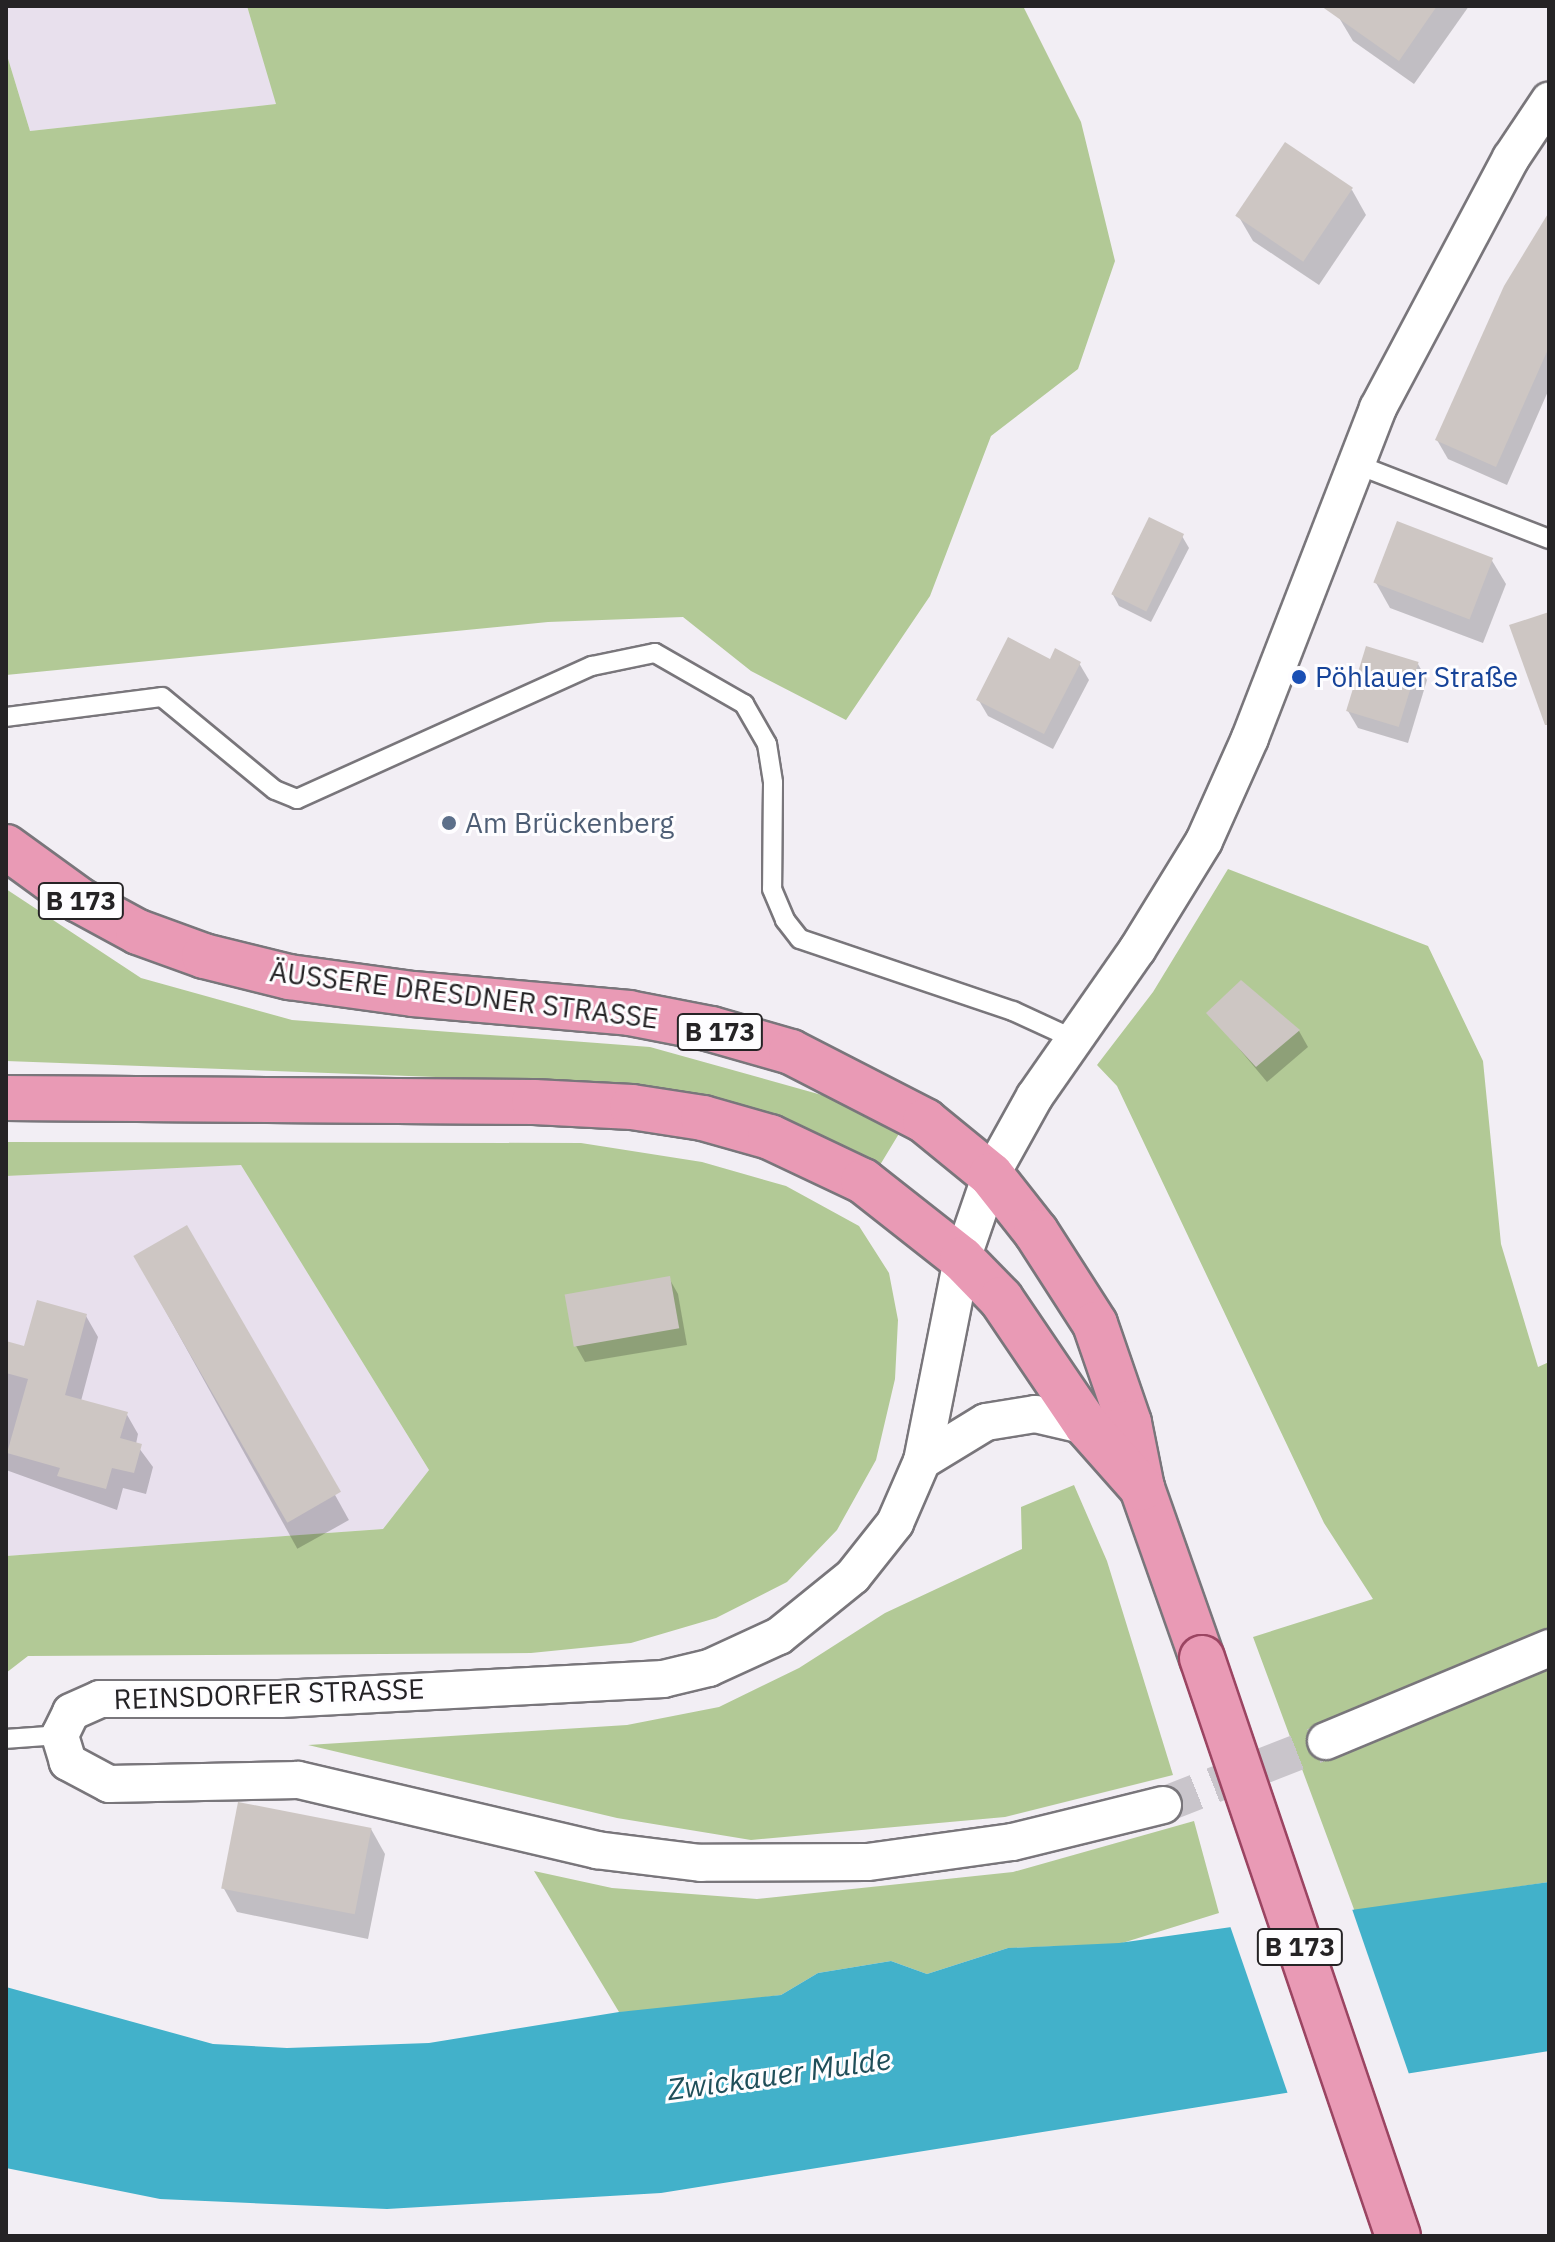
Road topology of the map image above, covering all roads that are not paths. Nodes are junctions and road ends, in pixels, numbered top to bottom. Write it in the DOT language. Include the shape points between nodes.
graph roads {
  1 [pos="1549,101"];
  2 [pos="1353,463"];
  3 [pos="1549,539"];
  4 [pos="6,717"];
  5 [pos="6,847"];
  6 [pos="1076,1040"];
  7 [pos="6,1098"];
  8 [pos="991,1175"];
  9 [pos="962,1259"];
  10 [pos="1087,1426"];
  11 [pos="922,1461"];
  12 [pos="1142,1488"];
  13 [pos="1549,1648"];
  14 [pos="60,1735"];
  15 [pos="6,1739"];
  16 [pos="1326,1741"];
  17 [pos="1163,1805"];
  18 [pos="1398,2236"];
  1 -- 2 [label="street" via="1439,287"];
  2 -- 3 [label="lane"];
  2 -- 6 [label="street" via="1250,738 1204,841"];
  4 -- 6 [label="lane" via="162,697 275,790 297,799 592,666 655,653 744,704 767,744 773,783 772,889 800,939 1013,1011"];
  5 -- 8 [label="main road, ÄUSSERE DRESDNER STRASSE / B 173" via="79,900 138,932 204,956 289,977 398,992 629,1013 791,1052 847,1076 925,1121"];
  6 -- 8 [label="street" via="1035,1096"];
  7 -- 9 [label="main road, ÄUSSERE DRESDNER STRASSE / B 173" via="534,1102 632,1107 703,1118 770,1137 863,1181"];
  8 -- 9 [label="street, REINSDORFER STRASSE"];
  8 -- 12 [label="main road, ÄUSSERE DRESDNER STRASSE / B 173" via="1036,1232 1095,1324 1129,1423"];
  9 -- 10 [label="main road, ÄUSSERE DRESDNER STRASSE / B 173" via="1001,1299"];
  9 -- 11 [label="street, REINSDORFER STRASSE"];
  10 -- 11 [label="street" via="1035,1414 986,1422"];
  10 -- 12 [label="main road, ÄUSSERE DRESDNER STRASSE / B 173"];
  11 -- 14 [label="street, REINSDORFER STRASSE" via="895,1523 853,1576 779,1636 709,1668 618,1683 280,1699 100,1699 71,1712"];
  12 -- 18 [label="main road, ÄUSSERE DRESDNER STRASSE / B 173, bridge"];
  13 -- 16 [label="street"];
  14 -- 15 [label="lane"];
  14 -- 17 [label="street" via="68,1762 109,1784 298,1780 597,1850 701,1863 867,1862 1012,1842"];
}
